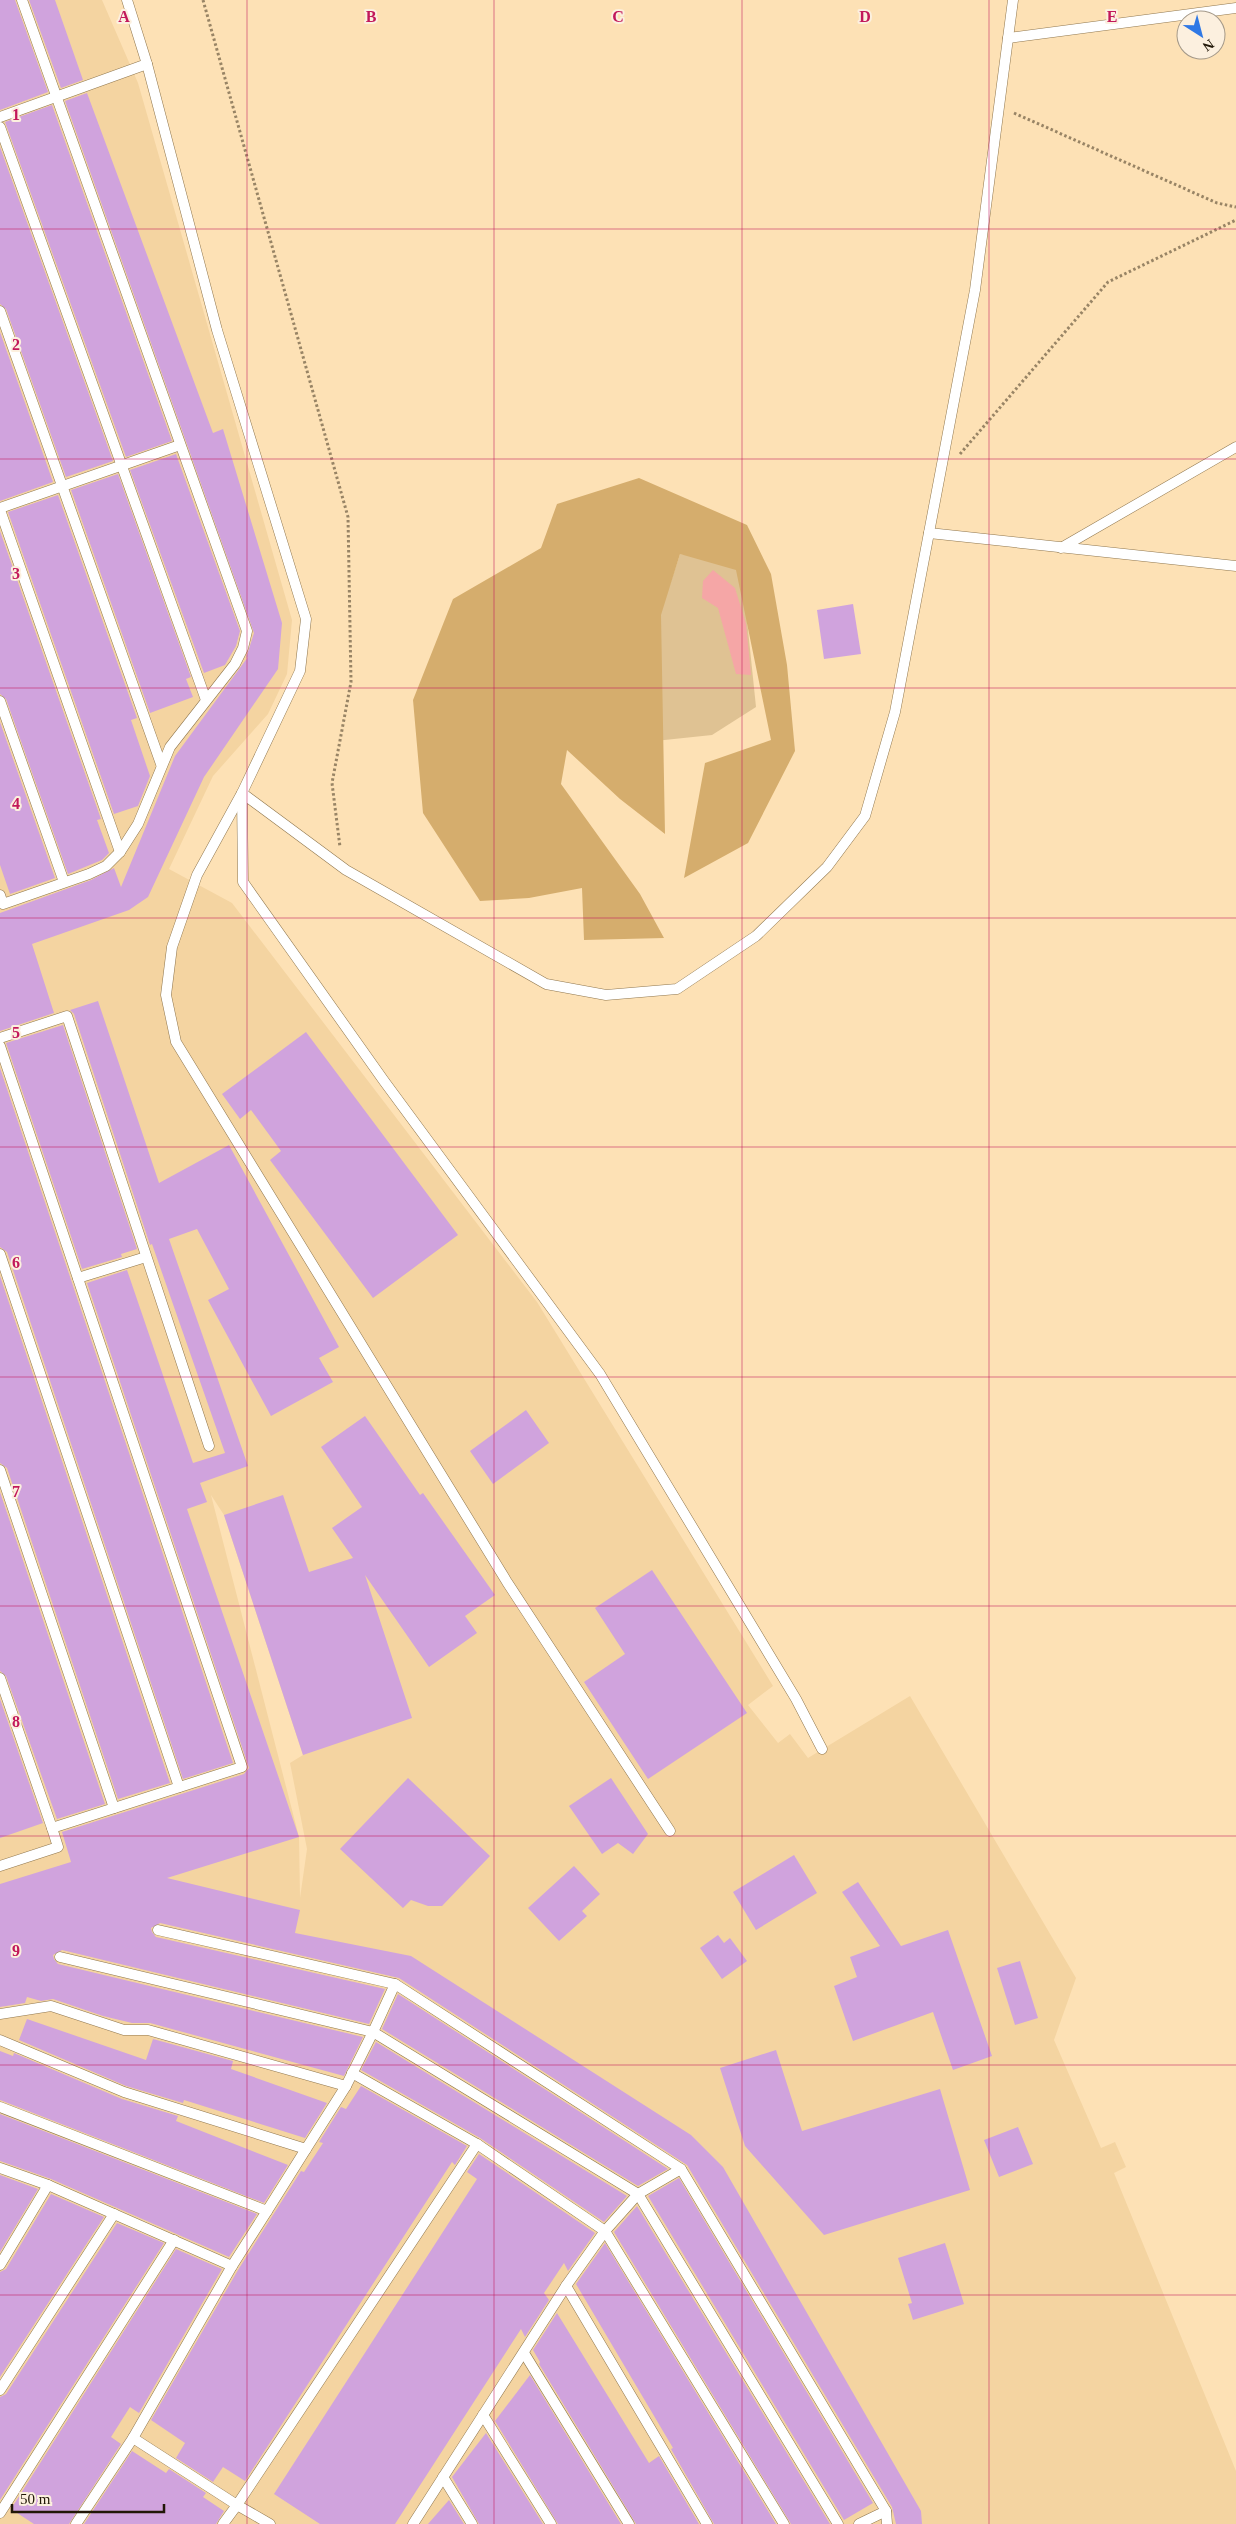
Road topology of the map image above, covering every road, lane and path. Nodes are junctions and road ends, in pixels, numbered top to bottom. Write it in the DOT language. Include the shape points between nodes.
graph roads {
  1 [pos="22,0"];
  2 [pos="127,0"];
  3 [pos="203,0"];
  4 [pos="1013,0"];
  5 [pos="1236,8"];
  6 [pos="1008,38"];
  7 [pos="148,64"];
  8 [pos="56,97"];
  9 [pos="999,107"];
  10 [pos="0,117"];
  11 [pos="0,127"];
  12 [pos="1236,208"];
  13 [pos="1236,220"];
  14 [pos="0,311"];
  15 [pos="180,445"];
  16 [pos="1236,447"];
  17 [pos="959,456"];
  18 [pos="122,465"];
  19 [pos="62,486"];
  20 [pos="0,509"];
  21 [pos="929,533"];
  22 [pos="1061,548"];
  23 [pos="1236,566"];
  24 [pos="0,700"];
  25 [pos="206,700"];
  26 [pos="161,764"];
  27 [pos="242,793"];
  28 [pos="120,852"];
  29 [pos="342,867"];
  30 [pos="64,882"];
  31 [pos="0,895"];
  32 [pos="0,1038"];
  33 [pos="0,1046"];
  34 [pos="0,1254"];
  35 [pos="146,1257"];
  36 [pos="78,1278"];
  37 [pos="209,1446"];
  38 [pos="0,1470"];
  39 [pos="0,1678"];
  40 [pos="822,1749"];
  41 [pos="179,1787"];
  42 [pos="114,1808"];
  43 [pos="52,1828"];
  44 [pos="670,1831"];
  45 [pos="0,1866"];
  46 [pos="158,1930"];
  47 [pos="60,1958"];
  48 [pos="395,1984"];
  49 [pos="0,2014"];
  50 [pos="373,2032"];
  51 [pos="0,2040"];
  52 [pos="352,2073"];
  53 [pos="346,2086"];
  54 [pos="0,2107"];
  55 [pos="477,2144"];
  56 [pos="306,2150"];
  57 [pos="0,2168"];
  58 [pos="682,2169"];
  59 [pos="48,2185"];
  60 [pos="638,2194"];
  61 [pos="267,2210"];
  62 [pos="114,2214"];
  63 [pos="606,2231"];
  64 [pos="174,2240"];
  65 [pos="0,2265"];
  66 [pos="232,2266"];
  67 [pos="566,2286"];
  68 [pos="524,2353"];
  69 [pos="0,2390"];
  70 [pos="483,2415"];
  71 [pos="133,2438"];
  72 [pos="443,2477"];
  73 [pos="237,2505"];
  74 [pos="886,2511"];
  75 [pos="0,2513"];
  76 [pos="76,2524"];
  77 [pos="223,2524"];
  78 [pos="270,2524"];
  79 [pos="413,2524"];
  80 [pos="472,2524"];
  81 [pos="551,2524"];
  82 [pos="629,2524"];
  83 [pos="707,2524"];
  84 [pos="784,2524"];
  85 [pos="838,2524"];
  86 [pos="859,2524"];
  87 [pos="887,2524"];
  1 -- 8 [label="lane"];
  2 -- 7 [label="lane"];
  3 -- 29 [label="path" via="348,517 351,682 332,783"];
  4 -- 6 [label="lane"];
  5 -- 6 [label="lane"];
  6 -- 9 [label="lane"];
  7 -- 8 [label="lane"];
  7 -- 27 [label="lane" via="217,330 306,619 300,671"];
  8 -- 10 [label="lane"];
  8 -- 15 [label="lane"];
  9 -- 12 [label="path"];
  9 -- 21 [label="lane" via="975,290"];
  11 -- 18 [label="lane"];
  13 -- 17 [label="path" via="1108,282"];
  14 -- 19 [label="lane"];
  15 -- 18 [label="lane"];
  15 -- 25 [label="lane" via="247,631 235,664"];
  16 -- 22 [label="lane"];
  18 -- 19 [label="lane"];
  18 -- 25 [label="lane"];
  19 -- 20 [label="lane"];
  19 -- 26 [label="lane"];
  20 -- 28 [label="lane"];
  21 -- 22 [label="lane"];
  21 -- 29 [label="lane" via="895,712 865,816 827,867 756,936 677,989 606,995 546,984"];
  22 -- 23 [label="lane"];
  24 -- 30 [label="lane"];
  25 -- 26 [label="lane"];
  26 -- 28 [label="lane" via="138,824"];
  27 -- 29 [label="lane"];
  27 -- 40 [label="lane" via="243,882 384,1081 600,1374 796,1699"];
  27 -- 44 [label="lane" via="197,874 172,947 166,995 176,1042 507,1582"];
  28 -- 30 [label="lane" via="106,866"];
  30 -- 31 [label="lane" via="3,904"];
  32 -- 35 [label="lane" via="67,1016"];
  33 -- 36 [label="lane"];
  34 -- 41 [label="lane"];
  35 -- 36 [label="lane"];
  35 -- 37 [label="lane"];
  36 -- 41 [label="lane" via="242,1767"];
  38 -- 42 [label="lane"];
  39 -- 43 [label="lane"];
  41 -- 42 [label="lane"];
  42 -- 43 [label="lane"];
  43 -- 45 [label="lane" via="58,1847"];
  46 -- 48 [label="lane"];
  47 -- 50 [label="lane"];
  48 -- 50 [label="lane"];
  48 -- 58 [label="lane"];
  49 -- 53 [label="lane" via="51,2006 124,2030 148,2030"];
  50 -- 52 [label="lane"];
  50 -- 60 [label="lane"];
  51 -- 56 [label="lane" via="124,2092"];
  52 -- 53 [label="lane"];
  52 -- 55 [label="lane"];
  53 -- 56 [label="lane"];
  54 -- 61 [label="lane"];
  55 -- 63 [label="lane"];
  55 -- 73 [label="lane"];
  56 -- 61 [label="lane"];
  57 -- 59 [label="lane"];
  58 -- 60 [label="lane"];
  58 -- 74 [label="lane"];
  59 -- 62 [label="lane"];
  59 -- 65 [label="lane"];
  60 -- 63 [label="lane"];
  60 -- 85 [label="lane"];
  61 -- 66 [label="lane"];
  62 -- 64 [label="lane"];
  62 -- 69 [label="lane"];
  63 -- 67 [label="lane"];
  63 -- 84 [label="lane"];
  64 -- 66 [label="lane"];
  64 -- 75 [label="lane"];
  66 -- 71 [label="lane"];
  67 -- 68 [label="lane"];
  67 -- 83 [label="lane"];
  68 -- 70 [label="lane"];
  68 -- 82 [label="lane"];
  70 -- 72 [label="lane"];
  70 -- 81 [label="lane"];
  71 -- 73 [label="lane"];
  71 -- 76 [label="lane"];
  72 -- 79 [label="lane"];
  72 -- 80 [label="lane"];
  73 -- 77 [label="lane"];
  73 -- 78 [label="lane"];
  74 -- 86 [label="lane"];
  74 -- 87 [label="lane"];
}
